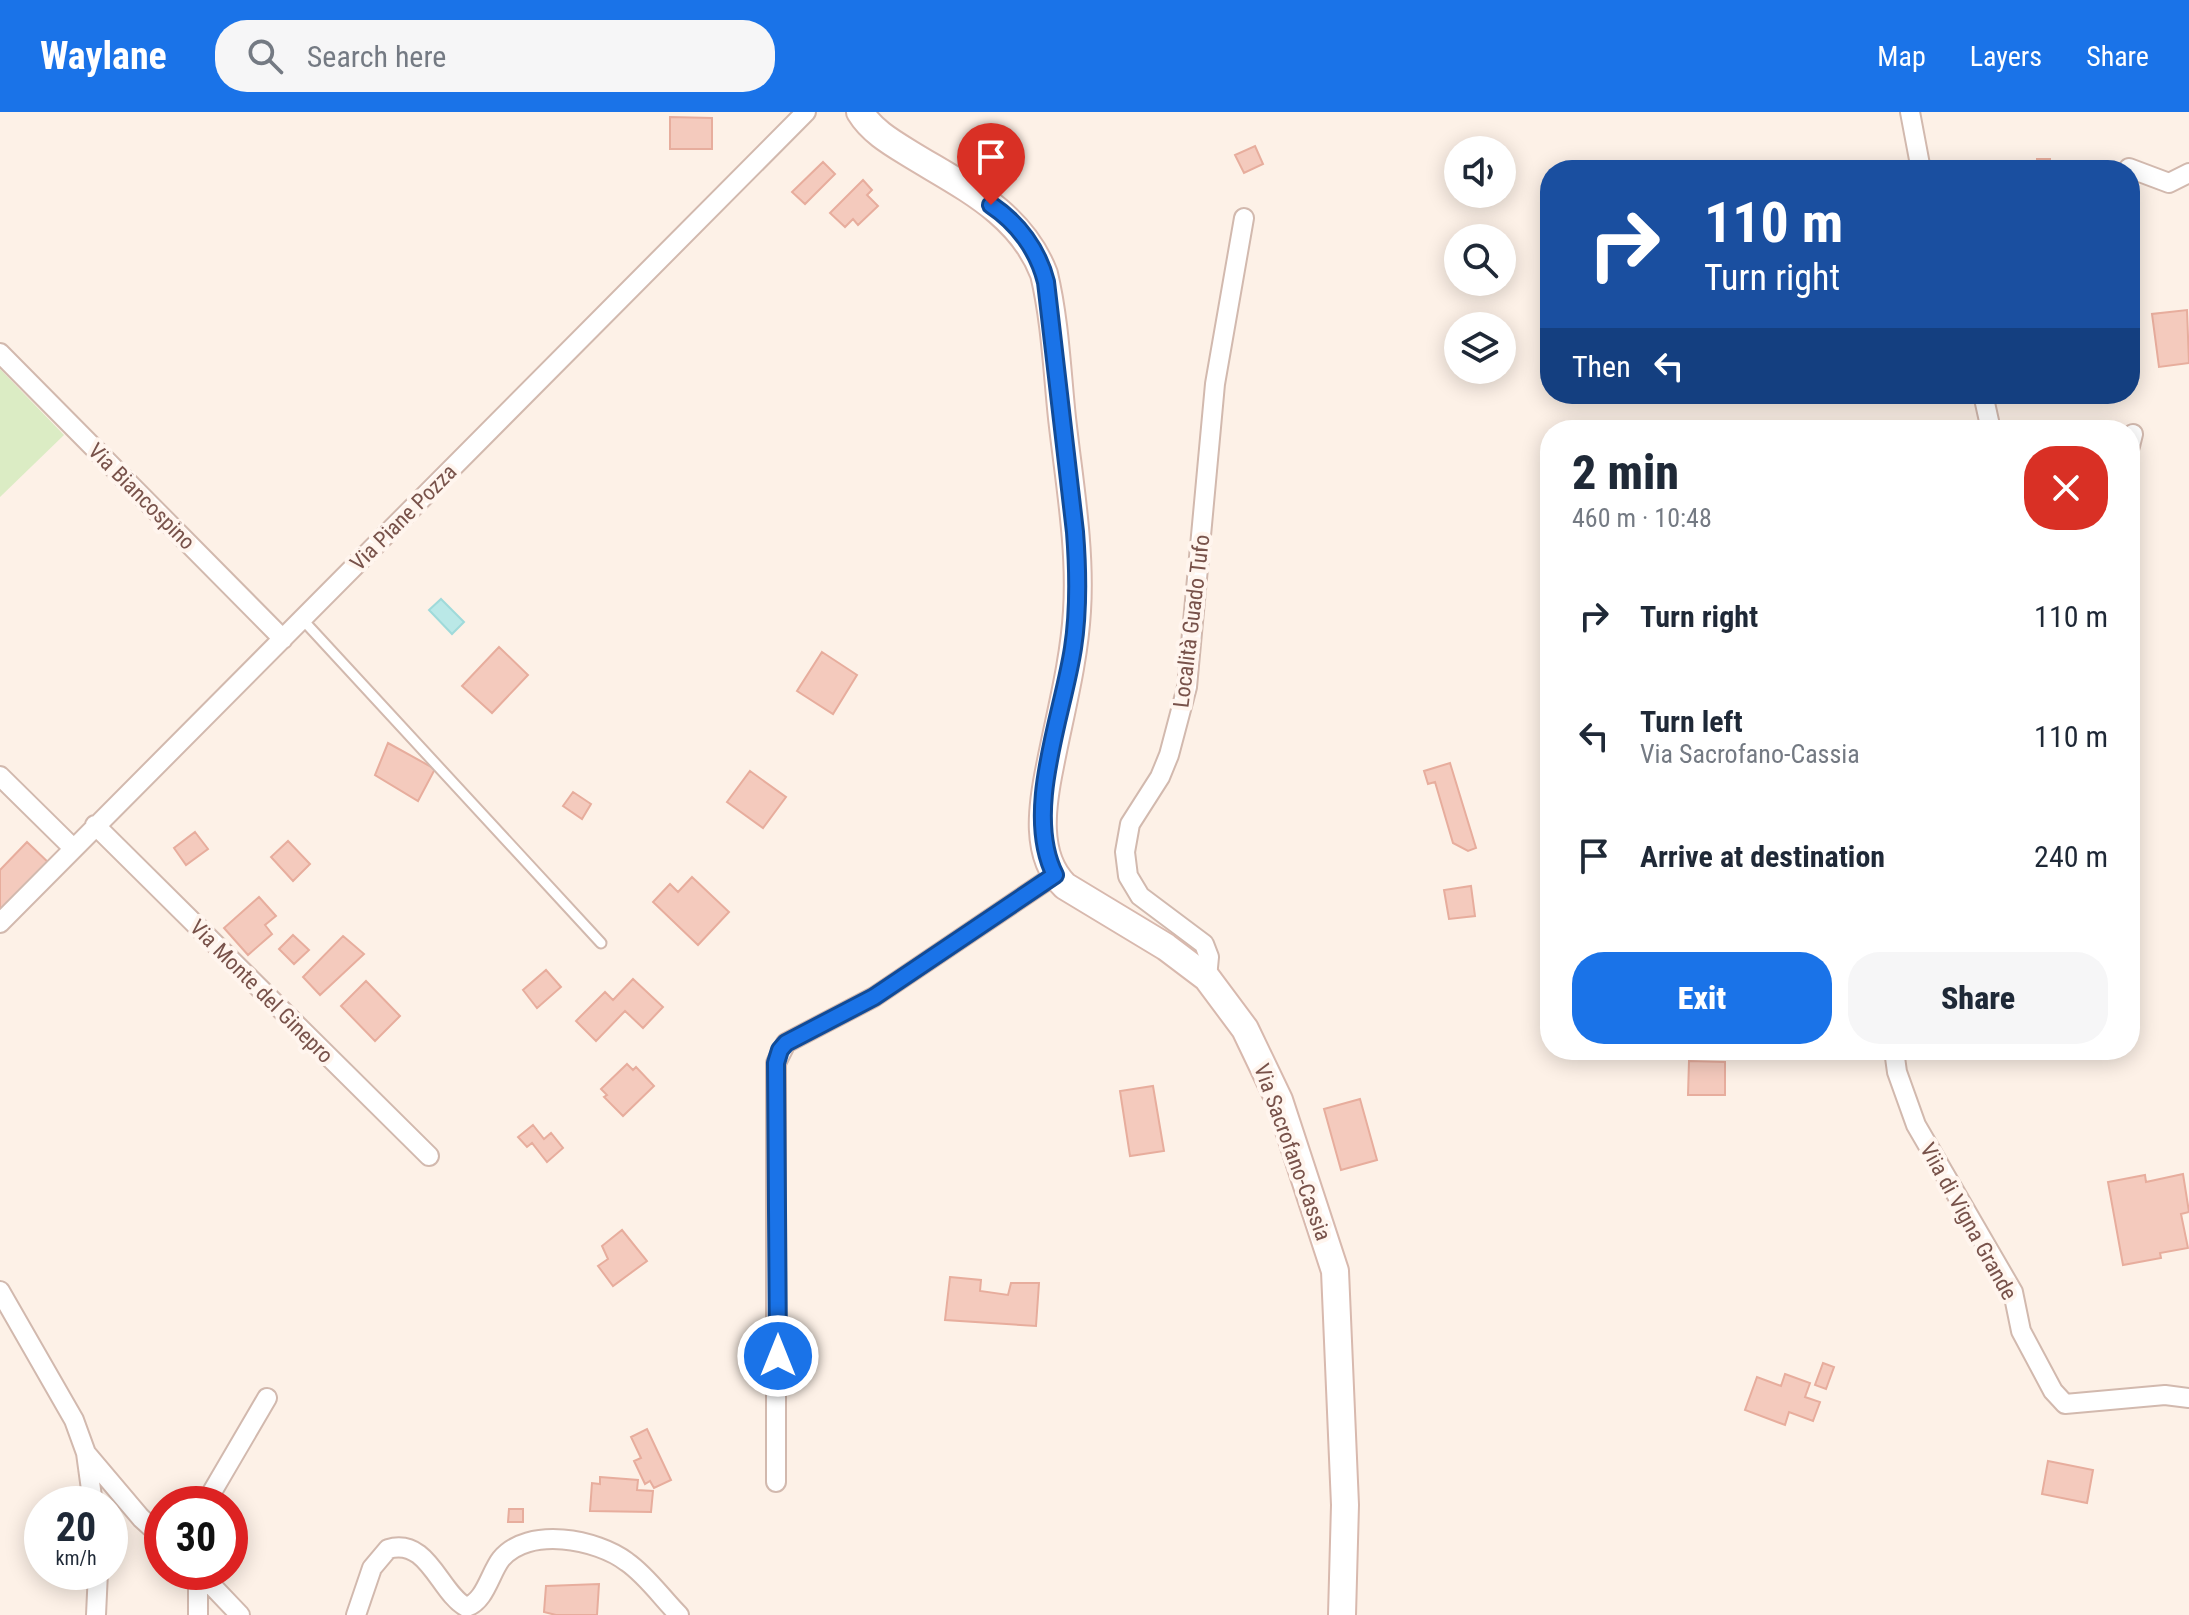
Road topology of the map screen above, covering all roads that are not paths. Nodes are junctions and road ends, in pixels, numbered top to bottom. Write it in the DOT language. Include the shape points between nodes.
graph roads {
  1 [pos="806,112"];
  2 [pos="860,112"];
  3 [pos="1910,112"];
  4 [pos="1919,160"];
  5 [pos="2140,172"];
  6 [pos="2189,173"];
  7 [pos="1244,218"];
  8 [pos="0,353"];
  9 [pos="302,619"];
  10 [pos="283,639"];
  11 [pos="0,776"];
  12 [pos="95,825"];
  13 [pos="73,848"];
  14 [pos="1055,875"];
  15 [pos="0,923"];
  16 [pos="601,943"];
  17 [pos="1207,978"];
  18 [pos="1895,1060"];
  19 [pos="429,1156"];
  20 [pos="0,1291"];
  21 [pos="267,1398"];
  22 [pos="2189,1398"];
  23 [pos="86,1453"];
  24 [pos="776,1482"];
  25 [pos="91,1486"];
  26 [pos="216,1486"];
  27 [pos="144,1521"];
  28 [pos="97,1590"];
  29 [pos="198,1590"];
  30 [pos="216,1590"];
  31 [pos="96,1615"];
  32 [pos="198,1615"];
  33 [pos="240,1615"];
  34 [pos="356,1615"];
  35 [pos="679,1615"];
  36 [pos="1342,1615"];
  1 -- 9 [label="street, Via Piane Pozza"];
  2 -- 14 [label="street" via="893,143 1008,218 1035,252 1046,282 1078,568 1075,635 1043,811 1046,853"];
  3 -- 4 [label="street"];
  5 -- 6 [label="street" via="2169,183"];
  7 -- 17 [label="street, Località Guado Tufo" via="1215,384 1187,687 1169,755 1130,824 1125,852 1128,876 1140,896 1204,944"];
  8 -- 10 [label="street, Via Biancospino"];
  9 -- 10 [label="street, Via Piane Pozza"];
  9 -- 16 [label="lane"];
  10 -- 12 [label="street, Via Piane Pozza"];
  11 -- 13 [label="street"];
  12 -- 13 [label="street, Via Piane Pozza"];
  12 -- 19 [label="street, Via Monte del Ginepro"];
  13 -- 15 [label="street, Via Piane Pozza"];
  14 -- 17 [label="street, Via Sacrofano-Cassia"];
  14 -- 24 [label="street" via="874,997 780,1050"];
  17 -- 36 [label="street, Via Sacrofano-Cassia" via="1233,1010 1270,1078 1335,1271 1345,1505"];
  18 -- 22 [label="street, Viia di Vigna Grande" via="1916,1125 2013,1292 2021,1331 2053,1391 2065,1404 2165,1395"];
  20 -- 23 [label="street" via="60,1392"];
  21 -- 26 [label="street"];
  23 -- 25 [label="street"];
  23 -- 27 [label="street"];
  28 -- 31 [label="street"];
  29 -- 32 [label="street"];
  30 -- 33 [label="street"];
  34 -- 35 [label="street" via="372,1568 388,1549 419,1554 466,1607 479,1598 507,1553 535,1540 575,1543 616,1555"];
}
